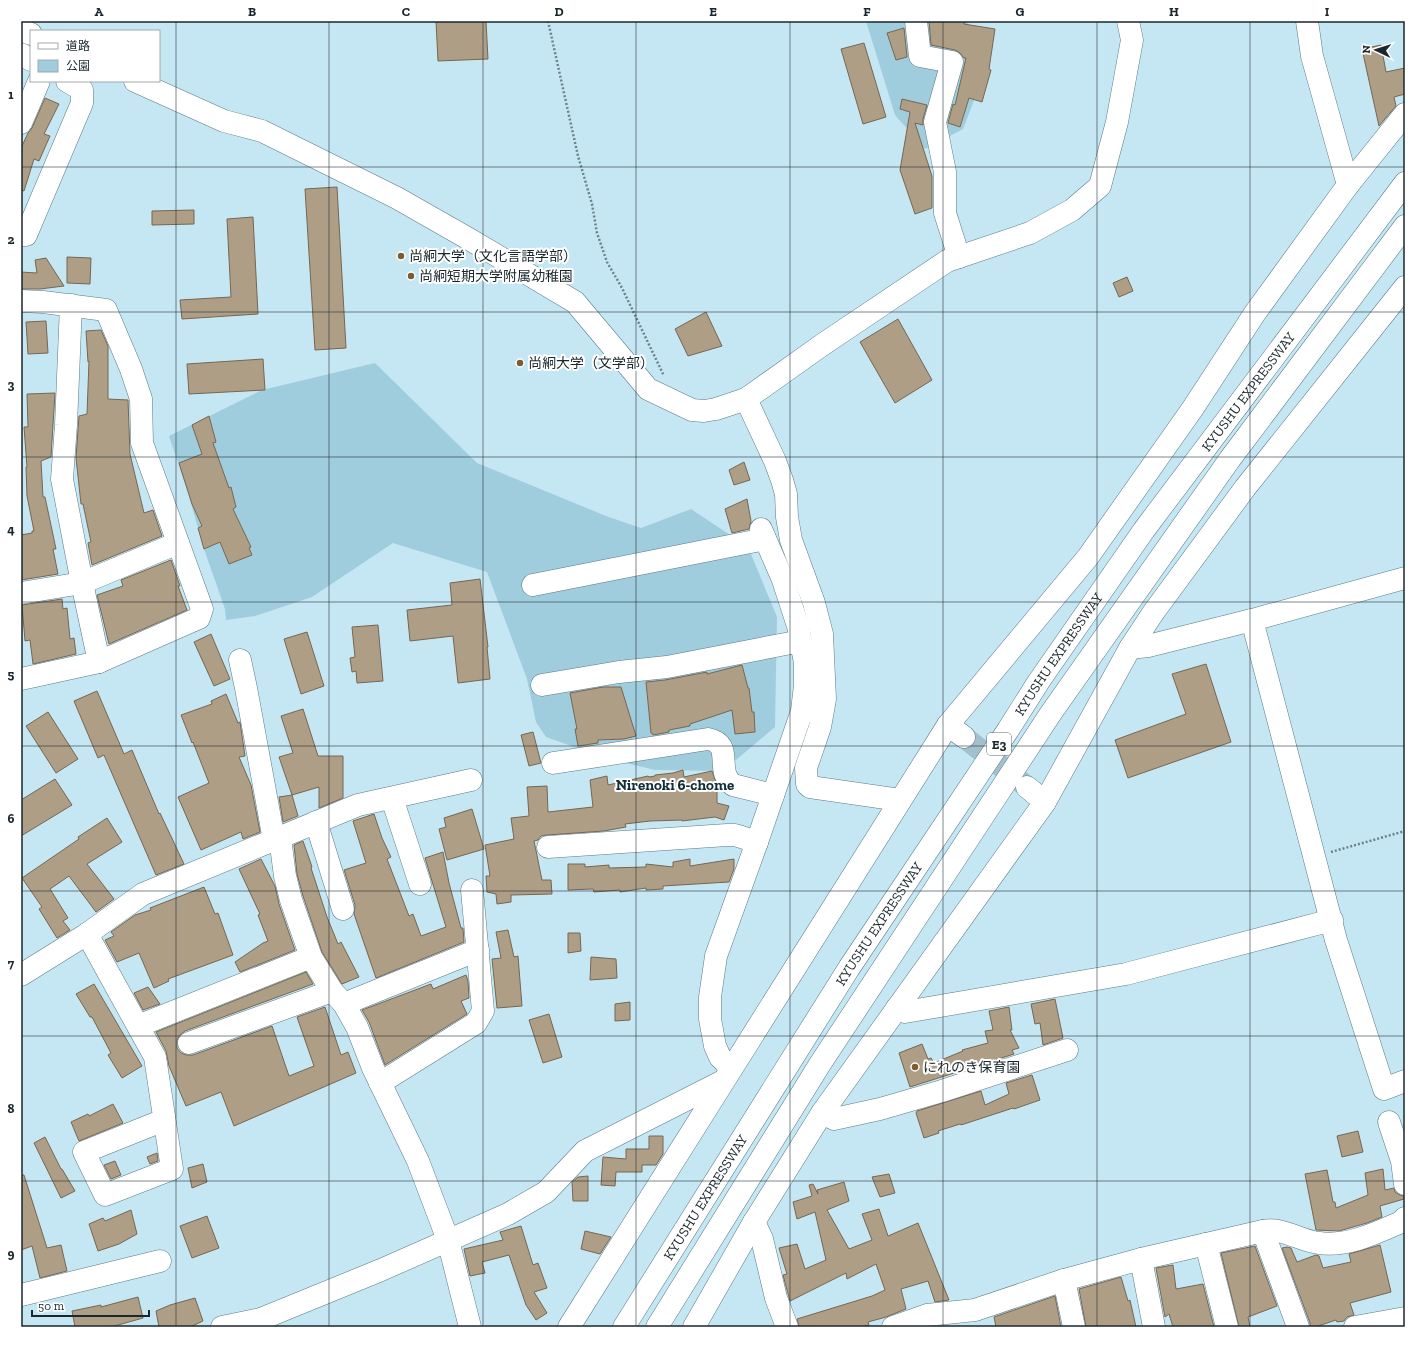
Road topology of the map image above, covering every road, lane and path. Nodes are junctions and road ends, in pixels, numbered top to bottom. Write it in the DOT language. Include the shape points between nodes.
graph roads {
  1 [pos="548,21"];
  2 [pos="916,21"];
  3 [pos="1128,21"];
  4 [pos="1307,21"];
  5 [pos="21,54"];
  6 [pos="30,59"];
  7 [pos="38,82"];
  8 [pos="69,82"];
  9 [pos="137,82"];
  10 [pos="1405,114"];
  11 [pos="21,123"];
  12 [pos="1405,183"];
  13 [pos="1348,185"];
  14 [pos="1405,226"];
  15 [pos="21,235"];
  16 [pos="959,257"];
  17 [pos="1405,287"];
  18 [pos="21,302"];
  19 [pos="71,305"];
  20 [pos="668,399"];
  21 [pos="746,399"];
  22 [pos="178,542"];
  23 [pos="1405,578"];
  24 [pos="82,583"];
  25 [pos="533,585"];
  26 [pos="21,593"];
  27 [pos="1252,620"];
  28 [pos="801,641"];
  29 [pos="1130,648"];
  30 [pos="240,660"];
  31 [pos="99,662"];
  32 [pos="21,679"];
  33 [pos="542,685"];
  34 [pos="553,763"];
  35 [pos="471,780"];
  36 [pos="1027,788"];
  37 [pos="773,795"];
  38 [pos="392,798"];
  39 [pos="900,800"];
  40 [pos="1045,802"];
  41 [pos="316,822"];
  42 [pos="1405,831"];
  43 [pos="277,839"];
  44 [pos="757,842"];
  45 [pos="548,847"];
  46 [pos="1315,857"];
  47 [pos="420,884"];
  48 [pos="472,890"];
  49 [pos="343,909"];
  50 [pos="1332,920"];
  51 [pos="87,934"];
  52 [pos="478,950"];
  53 [pos="311,956"];
  54 [pos="21,975"];
  55 [pos="338,998"];
  56 [pos="897,1008"];
  57 [pos="138,1026"];
  58 [pos="189,1043"];
  59 [pos="1067,1050"];
  60 [pos="727,1075"];
  61 [pos="1405,1081"];
  62 [pos="380,1083"];
  63 [pos="822,1113"];
  64 [pos="164,1120"];
  65 [pos="1389,1122"];
  66 [pos="1405,1184"];
  67 [pos="1405,1218"];
  68 [pos="754,1222"];
  69 [pos="1263,1231"];
  70 [pos="448,1240"];
  71 [pos="1206,1244"];
  72 [pos="1141,1259"];
  73 [pos="160,1261"];
  74 [pos="1064,1280"];
  75 [pos="21,1295"];
  76 [pos="977,1318"];
  77 [pos="1405,1318"];
  78 [pos="222,1327"];
  79 [pos="470,1327"];
  80 [pos="569,1327"];
  81 [pos="624,1327"];
  82 [pos="657,1327"];
  83 [pos="694,1327"];
  84 [pos="787,1327"];
  85 [pos="893,1327"];
  86 [pos="1074,1327"];
  87 [pos="1154,1327"];
  88 [pos="1227,1327"];
  89 [pos="1298,1327"];
  90 [pos="1355,1327"];
  1 -- 20 [label="path" via="597,233 607,262 666,380"];
  2 -- 16 [label="main road" via="920,56 952,62 936,122 945,172 945,213"];
  3 -- 16 [label="main road" via="1132,40 1117,122 1100,186 1072,210 1030,232"];
  4 -- 13 [label="main road" via="1312,56"];
  5 -- 6 [label="main road"];
  7 -- 11 [label="main road"];
  8 -- 15 [label="main road" via="82,90 82,103 26,235"];
  9 -- 20 [label="main road" via="224,121 262,131 397,198 575,302 648,389"];
  10 -- 13 [label="main road"];
  12 -- 81 [label="main road, KYUSHU EXPRESSWAY / E3" via="1144,530 1039,681 849,968"];
  13 -- 39 [label="main road" via="1255,313 1088,557 956,731"];
  14 -- 82 [label="main road, KYUSHU EXPRESSWAY / E3" via="1230,459 1047,719 820,1064"];
  16 -- 21 [label="main road" via="947,261"];
  17 -- 29 [label="main road" via="1245,488"];
  18 -- 19 [label="main road"];
  19 -- 22 [label="main road" via="106,310 131,368 141,399 142,443"];
  19 -- 24 [label="main road" via="62,479"];
  20 -- 21 [label="main road" via="692,410 704,411"];
  21 -- 39 [label="main road" via="782,480 791,540 814,603 822,634 826,698 820,727 806,768 807,784 810,787"];
  22 -- 24 [label="main road"];
  22 -- 31 [label="main road" via="202,609 199,618"];
  23 -- 27 [label="main road"];
  24 -- 26 [label="main road"];
  24 -- 31 [label="main road"];
  25 -- 28 [label="main road" via="763,534 783,580"];
  27 -- 29 [label="main road" via="1148,646"];
  27 -- 46 [label="main road"];
  28 -- 33 [label="main road" via="667,667"];
  28 -- 37 [label="main road" via="805,663 802,711"];
  29 -- 40 [label="main road"];
  30 -- 43 [label="main road"];
  31 -- 32 [label="main road"];
  34 -- 37 [label="main road" via="708,739 720,744 728,781"];
  35 -- 38 [label="main road"];
  36 -- 40 [label="main road"];
  37 -- 44 [label="main road"];
  38 -- 41 [label="main road" via="358,805"];
  38 -- 47 [label="main road"];
  39 -- 60 [label="main road"];
  40 -- 56 [label="main road"];
  41 -- 43 [label="main road"];
  41 -- 49 [label="main road"];
  42 -- 46 [label="path"];
  43 -- 51 [label="main road" via="143,894"];
  43 -- 53 [label="main road" via="291,900"];
  44 -- 45 [label="main road" via="727,835"];
  44 -- 60 [label="main road" via="716,956 710,997 710,1019 715,1046"];
  46 -- 50 [label="main road"];
  48 -- 52 [label="main road"];
  50 -- 56 [label="main road" via="1126,974 905,1012"];
  50 -- 61 [label="main road" via="1336,940 1384,1089"];
  51 -- 54 [label="main road"];
  51 -- 57 [label="main road"];
  52 -- 55 [label="main road"];
  52 -- 62 [label="main road" via="483,1011 476,1023"];
  53 -- 55 [label="main road"];
  53 -- 57 [label="main road"];
  55 -- 58 [label="main road"];
  55 -- 62 [label="main road" via="357,1027"];
  56 -- 63 [label="main road"];
  57 -- 64 [label="main road" via="155,1057"];
  59 -- 63 [label="main road" via="880,1109 834,1119"];
  60 -- 70 [label="main road" via="585,1151 546,1192 508,1214"];
  60 -- 80 [label="main road"];
  62 -- 70 [label="main road" via="418,1162"];
  63 -- 68 [label="main road"];
  65 -- 66 [label="main road" via="1402,1161"];
  67 -- 69 [label="main road" via="1368,1237 1333,1244 1318,1243 1271,1229"];
  68 -- 83 [label="main road"];
  68 -- 84 [label="main road" via="762,1239 776,1298"];
  69 -- 71 [label="main road"];
  69 -- 89 [label="main road"];
  70 -- 78 [label="main road" via="261,1318"];
  70 -- 79 [label="main road"];
  71 -- 72 [label="main road"];
  71 -- 88 [label="main road"];
  72 -- 74 [label="main road"];
  72 -- 87 [label="main road"];
  73 -- 75 [label="main road"];
  74 -- 76 [label="main road"];
  74 -- 86 [label="main road"];
  76 -- 85 [label="main road" via="927,1315"];
  77 -- 90 [label="main road"];
}
